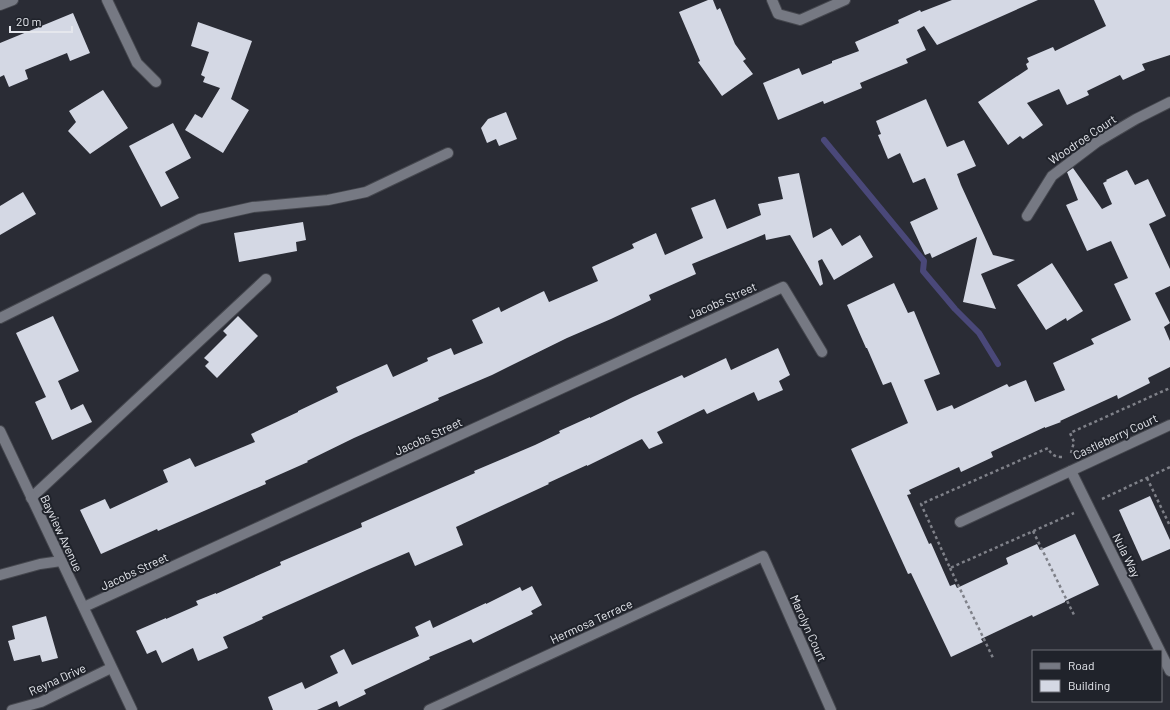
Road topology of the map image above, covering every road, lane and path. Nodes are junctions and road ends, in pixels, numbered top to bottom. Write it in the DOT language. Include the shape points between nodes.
graph roads {
  1 [pos="13,0"];
  2 [pos="108,0"];
  3 [pos="772,0"];
  4 [pos="846,0"];
  5 [pos="1,3"];
  6 [pos="156,82"];
  7 [pos="1170,102"];
  8 [pos="448,153"];
  9 [pos="1027,216"];
  10 [pos="266,279"];
  11 [pos="0,318"];
  12 [pos="822,352"];
  13 [pos="1170,425"];
  14 [pos="0,431"];
  15 [pos="1170,468"];
  16 [pos="1071,471"];
  17 [pos="1147,478"];
  18 [pos="32,498"];
  19 [pos="1102,498"];
  20 [pos="960,522"];
  21 [pos="1170,526"];
  22 [pos="1033,531"];
  23 [pos="763,556"];
  24 [pos="61,561"];
  25 [pos="950,568"];
  26 [pos="0,575"];
  27 [pos="84,607"];
  28 [pos="1075,617"];
  29 [pos="1160,650"];
  30 [pos="1162,654"];
  31 [pos="993,658"];
  32 [pos="111,668"];
  33 [pos="1170,671"];
  34 [pos="12,710"];
  35 [pos="132,710"];
  36 [pos="429,710"];
  37 [pos="830,710"];
  1 -- 5 [label="street"];
  2 -- 6 [label="street" via="137,63"];
  3 -- 4 [label="street" via="778,14 800,20"];
  7 -- 9 [label="street, Woodroe Court" via="1097,142 1052,176"];
  8 -- 11 [label="street" via="366,192 328,200 253,207 200,219"];
  10 -- 18 [label="street"];
  12 -- 27 [label="street, Jacobs Street" via="783,287"];
  13 -- 16 [label="street, Castleberry Court"];
  14 -- 18 [label="street, Bayview Avenue"];
  15 -- 17 [label="path"];
  16 -- 20 [label="street, Castleberry Court"];
  16 -- 29 [label="street, Nula Way"];
  17 -- 19 [label="path"];
  17 -- 21 [label="path"];
  18 -- 24 [label="street, Bayview Avenue"];
  22 -- 28 [label="path"];
  23 -- 36 [label="street, Hermosa Terrace"];
  23 -- 37 [label="street, Marolyn Court"];
  24 -- 26 [label="street"];
  24 -- 27 [label="street, Bayview Avenue"];
  25 -- 31 [label="path"];
  27 -- 32 [label="street, Bayview Avenue"];
  30 -- 33 [label="street, Nula Way"];
  32 -- 34 [label="street, Reyna Drive" via="41,702"];
  32 -- 35 [label="street, Bayview Avenue"];
}
